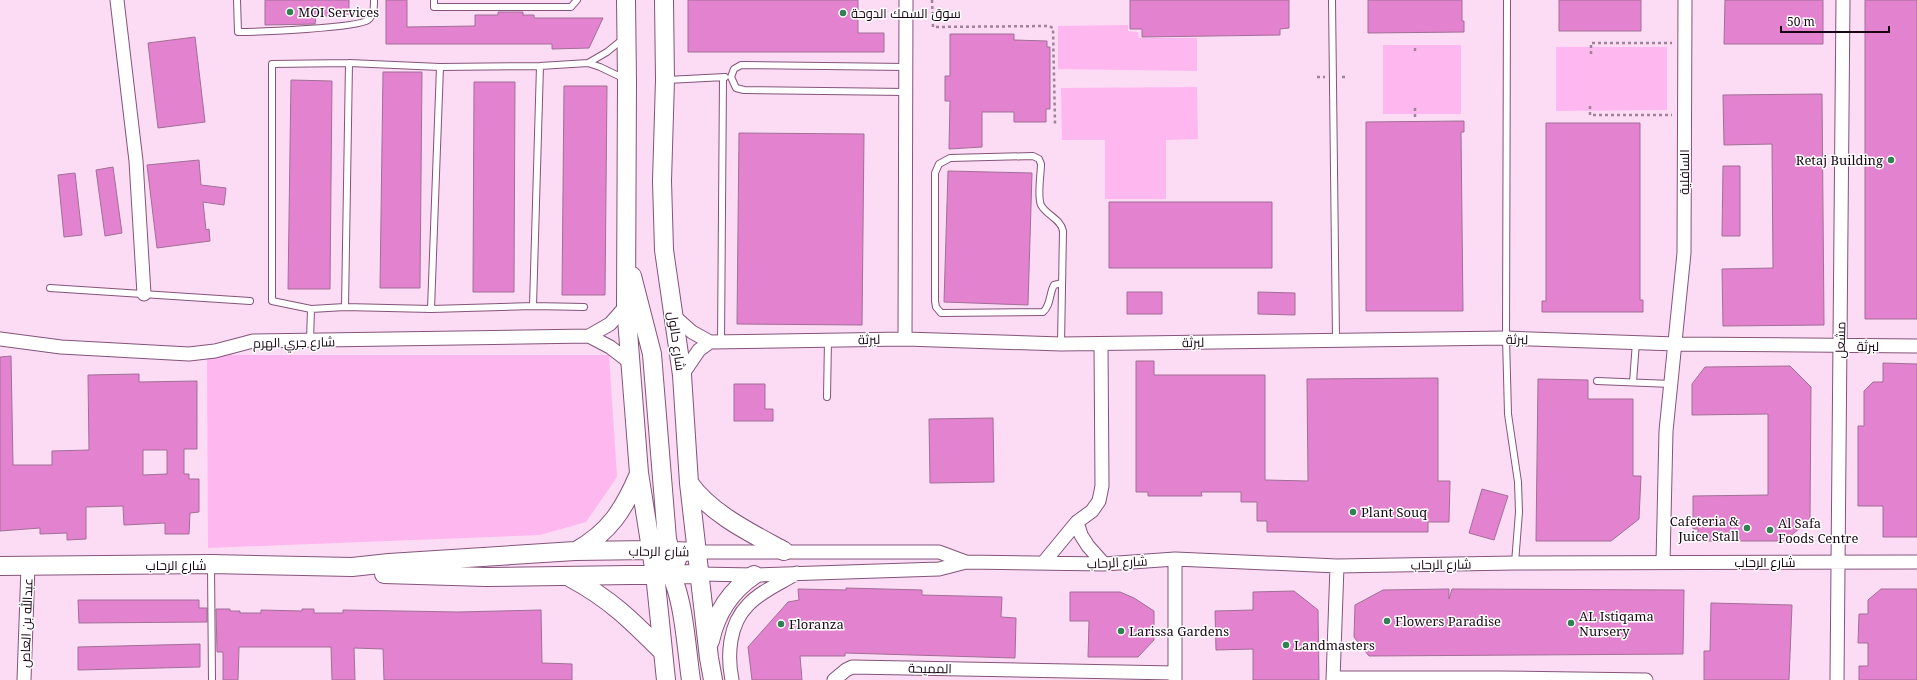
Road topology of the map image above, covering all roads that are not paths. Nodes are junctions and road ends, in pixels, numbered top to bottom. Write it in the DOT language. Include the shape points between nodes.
graph roads {
  1 [pos="117,0"];
  2 [pos="237,0"];
  3 [pos="374,0"];
  4 [pos="434,0"];
  5 [pos="485,0"];
  6 [pos="535,0"];
  7 [pos="577,0"];
  8 [pos="626,0"];
  9 [pos="664,0"];
  10 [pos="906,0"];
  11 [pos="1332,0"];
  12 [pos="1508,0"];
  13 [pos="1684,0"];
  14 [pos="1843,0"];
  15 [pos="485,8"];
  16 [pos="535,8"];
  17 [pos="627,34"];
  18 [pos="349,63"];
  19 [pos="588,63"];
  20 [pos="540,66"];
  21 [pos="440,67"];
  22 [pos="906,67"];
  23 [pos="731,77"];
  24 [pos="723,78"];
  25 [pos="665,80"];
  26 [pos="628,81"];
  27 [pos="906,92"];
  28 [pos="626,250"];
  29 [pos="1062,283"];
  30 [pos="50,288"];
  31 [pos="144,294"];
  32 [pos="250,301"];
  33 [pos="345,306"];
  34 [pos="533,306"];
  35 [pos="626,306"];
  36 [pos="584,307"];
  37 [pos="311,309"];
  38 [pos="431,309"];
  39 [pos="674,316"];
  40 [pos="589,336"];
  41 [pos="1506,338"];
  42 [pos="0,339"];
  43 [pos="905,339"];
  44 [pos="1336,339"];
  45 [pos="828,340"];
  46 [pos="310,341"];
  47 [pos="716,342"];
  48 [pos="1636,342"];
  49 [pos="1061,344"];
  50 [pos="1101,344"];
  51 [pos="1676,344"];
  52 [pos="1840,346"];
  53 [pos="1917,346"];
  54 [pos="631,364"];
  55 [pos="682,375"];
  56 [pos="1597,381"];
  57 [pos="1633,382"];
  58 [pos="1671,384"];
  59 [pos="827,397"];
  60 [pos="639,473"];
  61 [pos="689,483"];
  62 [pos="1077,522"];
  63 [pos="650,550"];
  64 [pos="575,551"];
  65 [pos="670,551"];
  66 [pos="784,551"];
  67 [pos="697,552"];
  68 [pos="1175,558"];
  69 [pos="966,562"];
  70 [pos="1044,562"];
  71 [pos="1838,562"];
  72 [pos="1917,562"];
  73 [pos="1515,563"];
  74 [pos="1663,563"];
  75 [pos="211,564"];
  76 [pos="1104,564"];
  77 [pos="0,566"];
  78 [pos="28,566"];
  79 [pos="1337,566"];
  80 [pos="352,567"];
  81 [pos="799,572"];
  82 [pos="663,574"];
  83 [pos="699,574"];
  84 [pos="754,575"];
  85 [pos="570,577"];
  86 [pos="662,651"];
  87 [pos="708,658"];
  88 [pos="1175,677"];
  89 [pos="1333,679"];
  90 [pos="1499,679"];
  91 [pos="24,680"];
  92 [pos="212,680"];
  93 [pos="666,680"];
  94 [pos="691,680"];
  95 [pos="713,680"];
  96 [pos="732,680"];
  97 [pos="834,680"];
  98 [pos="1646,680"];
  99 [pos="1838,680"];
  1 -- 31 [label="street" via="136,161"];
  2 -- 3 [label="lane" via="238,32 360,23 371,17"];
  4 -- 15 [label="lane" via="434,7"];
  5 -- 15 [label="lane"];
  6 -- 16 [label="lane"];
  7 -- 16 [label="lane" via="571,7"];
  8 -- 17 [label="main road"];
  9 -- 25 [label="main road, شارع حالول"];
  10 -- 22 [label="street"];
  11 -- 44 [label="lane"];
  12 -- 41 [label="lane"];
  13 -- 51 [label="street, السافلية" via="1684,253"];
  14 -- 52 [label="street, مشعل"];
  15 -- 16 [label="lane"];
  17 -- 19 [label="lane" via="607,52"];
  17 -- 26 [label="main road"];
  18 -- 21 [label="lane"];
  18 -- 33 [label="lane"];
  18 -- 37 [label="lane" via="272,64 272,301"];
  19 -- 20 [label="lane"];
  19 -- 26 [label="lane"];
  20 -- 21 [label="lane"];
  20 -- 34 [label="lane"];
  21 -- 38 [label="lane"];
  22 -- 23 [label="lane" via="741,65 734,70"];
  22 -- 27 [label="street"];
  23 -- 24 [label="lane"];
  23 -- 27 [label="lane" via="733,85 744,90"];
  24 -- 25 [label="lane"];
  24 -- 47 [label="lane"];
  25 -- 39 [label="main road, شارع حالول" via="662,181 664,250"];
  26 -- 28 [label="main road"];
  27 -- 43 [label="street"];
  28 -- 35 [label="main road"];
  28 -- 65 [label="main road" via="652,354 664,513"];
  29 -- 29 [label="lane" via="1063,227 1042,207 1039,159 1033,156 950,158 939,164 935,173 935,293 936,307 941,313 1043,312 1049,304 1050,292 1054,285"];
  29 -- 49 [label="lane"];
  30 -- 31 [label="lane"];
  31 -- 32 [label="lane"];
  33 -- 37 [label="lane"];
  33 -- 38 [label="lane"];
  34 -- 36 [label="lane"];
  34 -- 38 [label="lane"];
  35 -- 40 [label="street, شارع جري الهرم" via="610,324"];
  35 -- 54 [label="main road"];
  37 -- 46 [label="lane"];
  39 -- 47 [label="street" via="688,329"];
  39 -- 55 [label="main road, شارع حالول"];
  40 -- 46 [label="street, شارع جري الهرم"];
  40 -- 54 [label="street, شارع جري الهرم" via="610,347"];
  41 -- 44 [label="street, لبرثة"];
  41 -- 48 [label="street, لبرثة"];
  41 -- 73 [label="lane" via="1508,414 1518,482 1519,512"];
  42 -- 46 [label="street, شارع جري الهرم" via="61,347 189,354 215,351 253,341"];
  43 -- 45 [label="street, لبرثة"];
  43 -- 49 [label="street, لبرثة"];
  44 -- 50 [label="street, لبرثة"];
  45 -- 47 [label="street, لبرثة"];
  45 -- 59 [label="lane"];
  47 -- 55 [label="street" via="699,350"];
  48 -- 51 [label="street, لبرثة"];
  48 -- 57 [label="lane"];
  49 -- 50 [label="street, لبرثة"];
  50 -- 62 [label="street" via="1102,486 1099,501 1092,511"];
  51 -- 52 [label="street, لبرثة"];
  51 -- 58 [label="street"];
  52 -- 53 [label="street, لبرثة"];
  52 -- 71 [label="street, مشعل"];
  54 -- 60 [label="main road"];
  55 -- 61 [label="main road, شارع حالول"];
  56 -- 57 [label="lane"];
  57 -- 58 [label="lane"];
  58 -- 74 [label="street" via="1666,430"];
  60 -- 63 [label="main road"];
  60 -- 64 [label="main road" via="623,509 613,522 600,536"];
  61 -- 66 [label="main road" via="699,496 717,511"];
  61 -- 67 [label="main road, شارع حالول"];
  62 -- 70 [label="street"];
  62 -- 76 [label="street" via="1088,546"];
  63 -- 64 [label="main road, شارع الرحاب"];
  63 -- 65 [label="main road, شارع الرحاب"];
  63 -- 82 [label="main road"];
  64 -- 80 [label="main road, شارع الرحاب"];
  65 -- 67 [label="main road, شارع الرحاب"];
  65 -- 83 [label="main road" via="679,563"];
  66 -- 67 [label="street, شارع الرحاب"];
  66 -- 69 [label="street, شارع الرحاب" via="939,552"];
  67 -- 83 [label="main road, شارع حالول"];
  68 -- 76 [label="street, شارع الرحاب"];
  68 -- 79 [label="street, شارع الرحاب"];
  68 -- 88 [label="street"];
  69 -- 70 [label="street, شارع الرحاب"];
  69 -- 81 [label="street, شارع الرحاب" via="939,569"];
  70 -- 76 [label="street, شارع الرحاب"];
  71 -- 72 [label="street, شارع الرحاب"];
  71 -- 74 [label="street, شارع الرحاب"];
  71 -- 99 [label="street, مشعل"];
  73 -- 74 [label="street, شارع الرحاب"];
  73 -- 79 [label="street, شارع الرحاب"];
  75 -- 78 [label="main road, شارع الرحاب"];
  75 -- 80 [label="main road, شارع الرحاب"];
  75 -- 92 [label="lane"];
  77 -- 78 [label="main road, شارع الرحاب"];
  78 -- 91 [label="street, عبدالله بن العاص"];
  79 -- 89 [label="street"];
  80 -- 85 [label="main road, شارع الرحاب" via="386,574"];
  81 -- 84 [label="street, شارع الرحاب"];
  81 -- 96 [label="street" via="757,597 742,611 732,633"];
  82 -- 83 [label="main road, شارع الرحاب"];
  82 -- 85 [label="main road, شارع الرحاب"];
  82 -- 86 [label="main road"];
  82 -- 94 [label="main road" via="678,595"];
  83 -- 84 [label="street, شارع الرحاب"];
  83 -- 87 [label="main road, شارع حالول"];
  84 -- 87 [label="main road" via="735,591 718,614"];
  85 -- 86 [label="main road" via="617,607"];
  86 -- 93 [label="main road"];
  87 -- 95 [label="main road, شارع حالول"];
  88 -- 97 [label="street, المميحة" via="852,667"];
  89 -- 90 [label="street"];
  90 -- 98 [label="street"];
}
